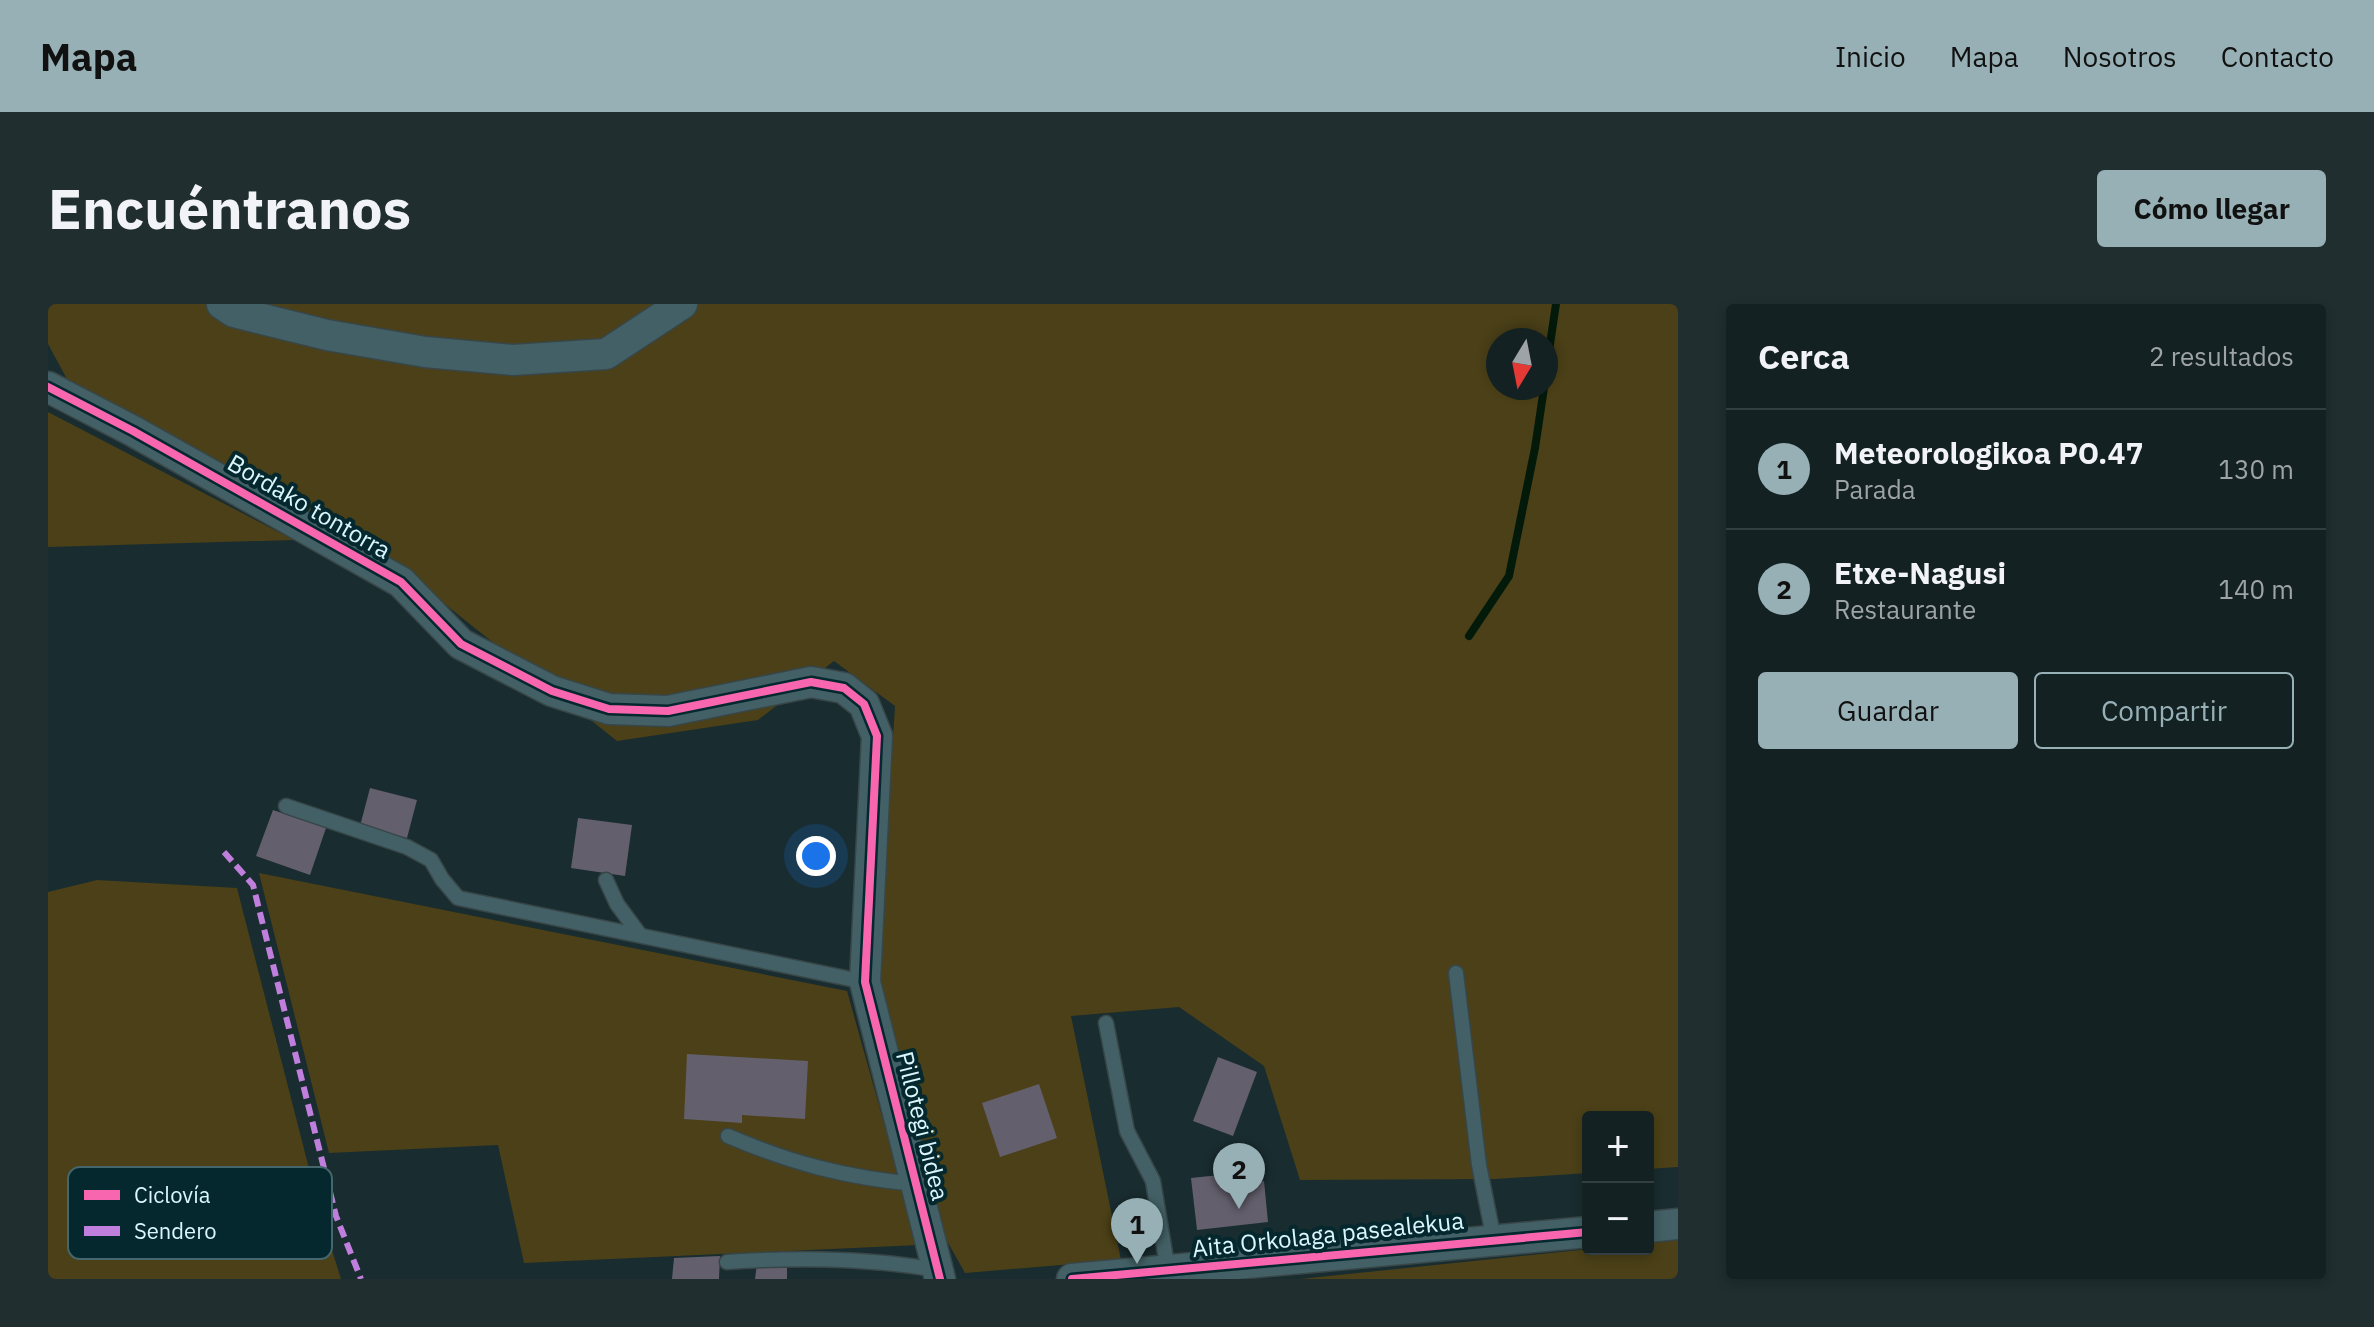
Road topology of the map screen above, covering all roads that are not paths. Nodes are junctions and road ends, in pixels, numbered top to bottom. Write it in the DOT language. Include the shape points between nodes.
graph roads {
  1 [pos="222,304"];
  2 [pos="682,304"];
  3 [pos="48,387"];
  4 [pos="286,806"];
  5 [pos="606,880"];
  6 [pos="640,935"];
  7 [pos="1456,973"];
  8 [pos="865,982"];
  9 [pos="1106,1023"];
  10 [pos="728,1136"];
  11 [pos="916,1184"];
  12 [pos="1678,1224"];
  13 [pos="1654,1226"];
  14 [pos="1582,1233"];
  15 [pos="1494,1240"];
  16 [pos="727,1262"];
  17 [pos="1168,1271"];
  18 [pos="939,1275"];
  19 [pos="1072,1279"];
  1 -- 2 [label="street" via="234,312 327,335 513,360 606,354"];
  3 -- 8 [label="street, Bordako tontorra" via="401,582 461,644 552,691 609,709 668,711 811,682 844,688 864,704 877,736"];
  4 -- 6 [label="lane" via="419,853 431,860 458,898"];
  5 -- 6 [label="lane"];
  6 -- 8 [label="lane"];
  7 -- 15 [label="lane" via="1479,1165"];
  8 -- 11 [label="street, Pillotegi bidea"];
  9 -- 17 [label="lane" via="1127,1131 1153,1181"];
  10 -- 11 [label="lane" via="805,1166"];
  11 -- 18 [label="street, Pillotegi bidea"];
  12 -- 13 [label="street"];
  14 -- 15 [label="street, Aita Orkolaga pasealekua"];
  15 -- 17 [label="street, Aita Orkolaga pasealekua"];
  16 -- 18 [label="lane" via="899,1263"];
  17 -- 19 [label="street, Aita Orkolaga pasealekua"];
}
